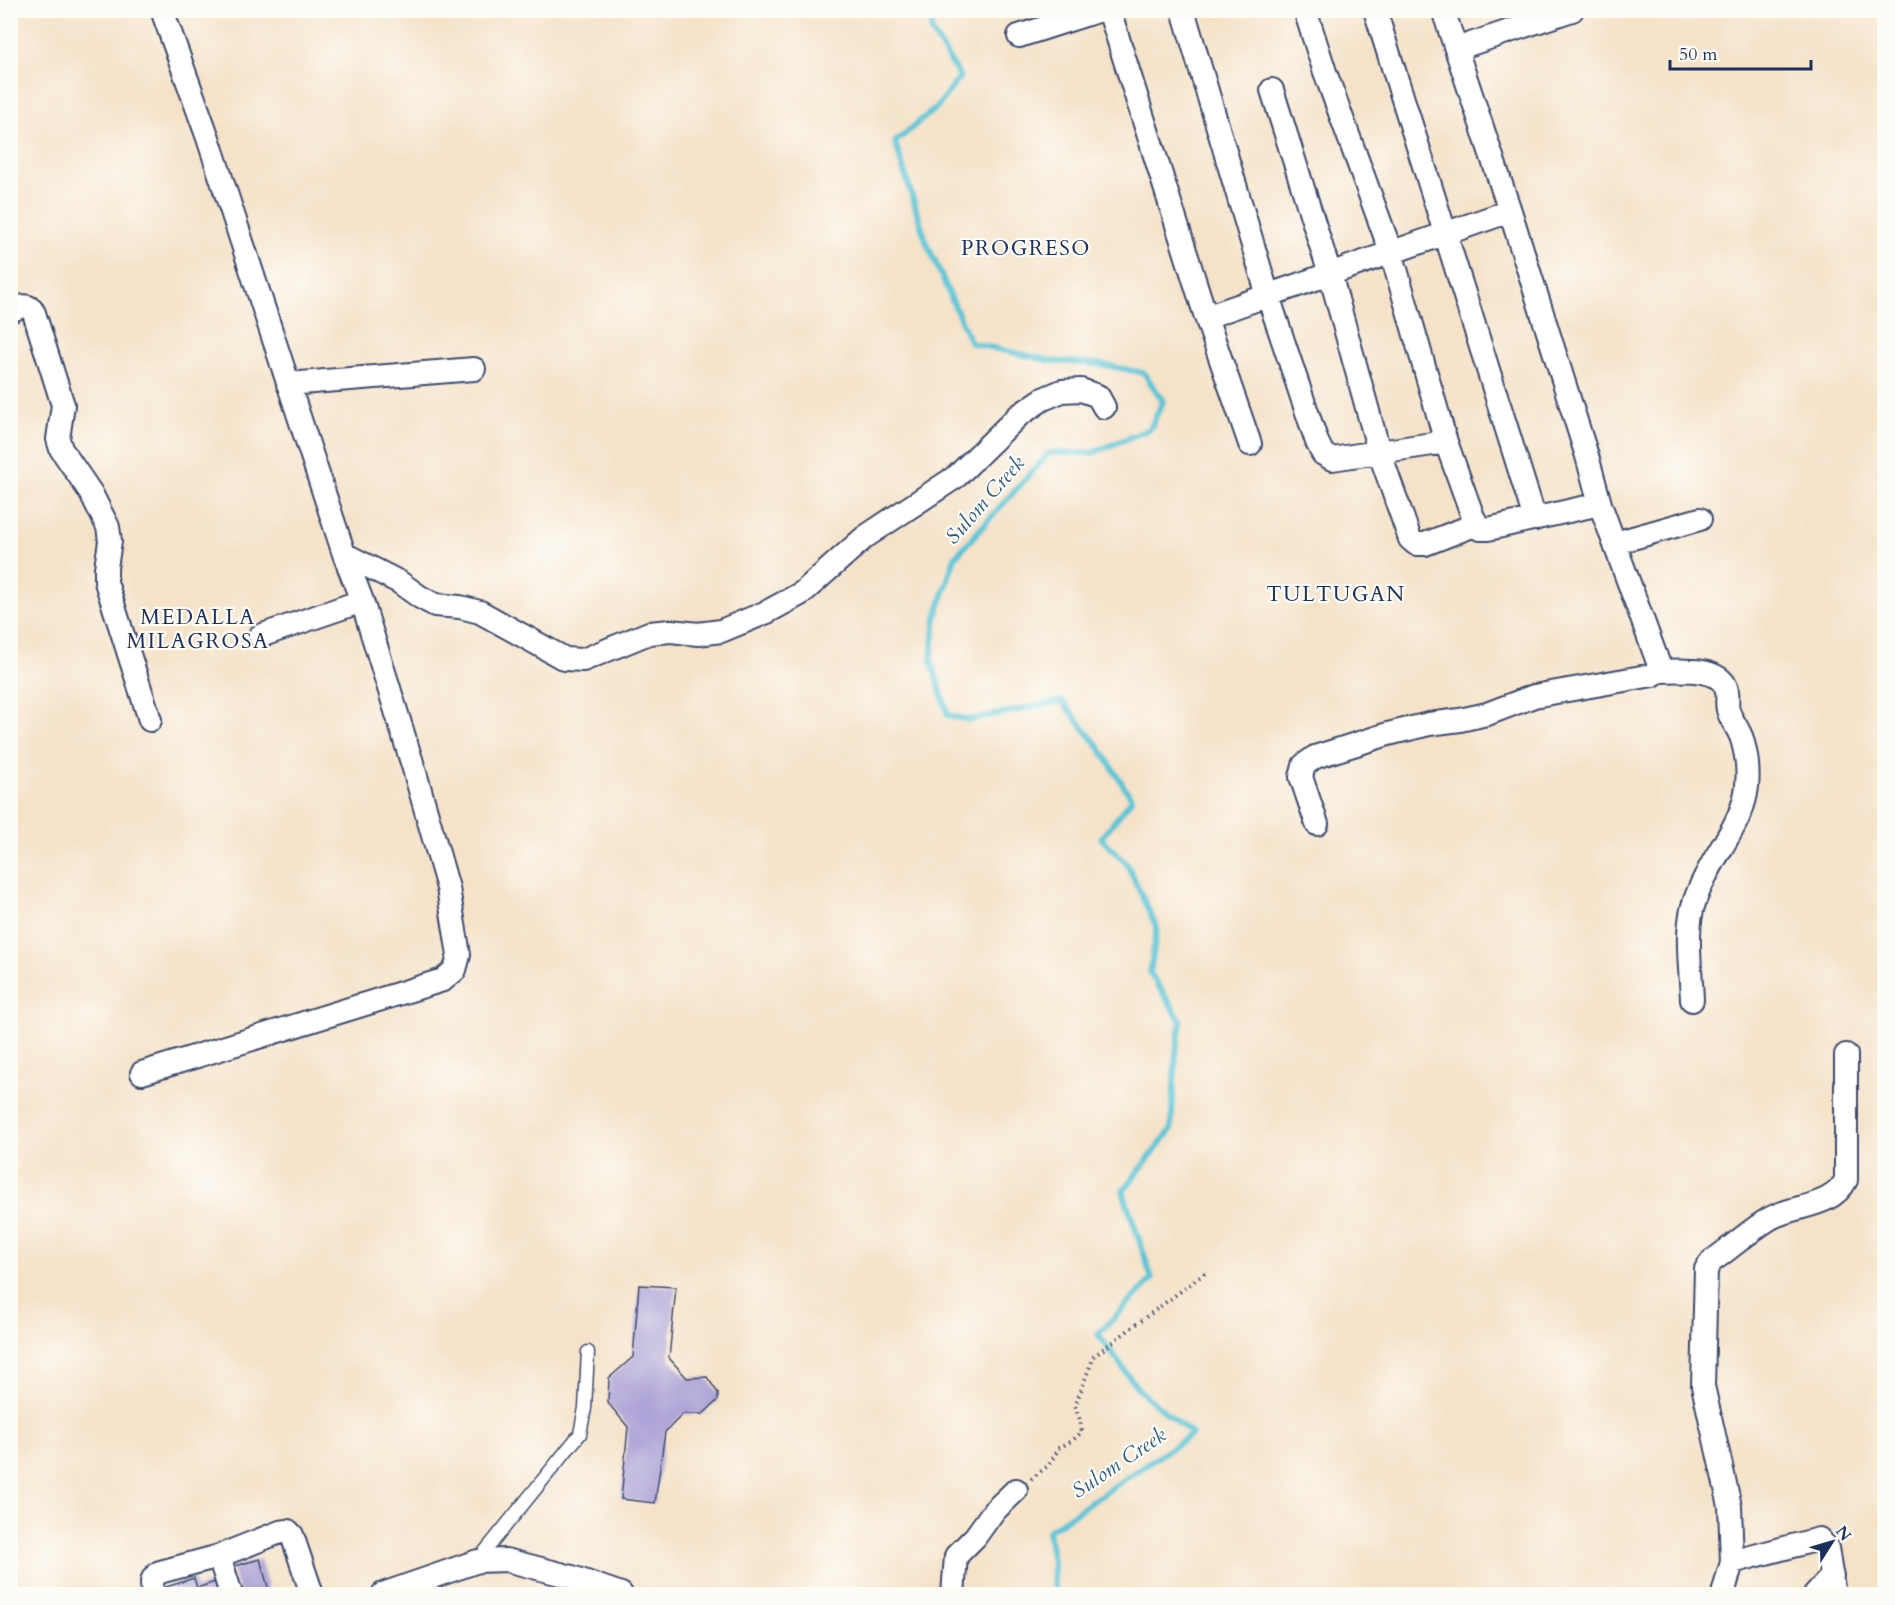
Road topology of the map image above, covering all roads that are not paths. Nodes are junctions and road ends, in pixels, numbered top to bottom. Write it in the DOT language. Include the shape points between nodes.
graph roads {
  1 [pos="162,10"];
  2 [pos="1100,10"];
  3 [pos="1109,10"];
  4 [pos="1182,10"];
  5 [pos="1305,10"];
  6 [pos="1375,10"];
  7 [pos="1443,10"];
  8 [pos="1572,10"];
  9 [pos="1018,36"];
  10 [pos="1456,49"];
  11 [pos="1272,90"];
  12 [pos="1510,211"];
  13 [pos="1444,235"];
  14 [pos="1391,252"];
  15 [pos="1330,274"];
  16 [pos="1268,296"];
  17 [pos="10,311"];
  18 [pos="1206,317"];
  19 [pos="474,369"];
  20 [pos="288,384"];
  21 [pos="1104,407"];
  22 [pos="1446,442"];
  23 [pos="1250,444"];
  24 [pos="1379,452"];
  25 [pos="1600,504"];
  26 [pos="1535,519"];
  27 [pos="1700,519"];
  28 [pos="1476,524"];
  29 [pos="1615,543"];
  30 [pos="344,554"];
  31 [pos="362,601"];
  32 [pos="260,636"];
  33 [pos="1658,671"];
  34 [pos="150,720"];
  35 [pos="1317,824"];
  36 [pos="1692,1000"];
  37 [pos="1845,1055"];
  38 [pos="142,1073"];
  39 [pos="588,1352"];
  40 [pos="1016,1490"];
  41 [pos="219,1556"];
  42 [pos="478,1561"];
  43 [pos="1732,1562"];
  44 [pos="154,1585"];
  45 [pos="1833,1585"];
  46 [pos="231,1594"];
  47 [pos="312,1594"];
  48 [pos="383,1594"];
  49 [pos="621,1594"];
  50 [pos="953,1594"];
  51 [pos="1723,1594"];
  52 [pos="1815,1594"];
  1 -- 20 [label="street"];
  2 -- 9 [label="street"];
  3 -- 18 [label="street"];
  4 -- 16 [label="street"];
  5 -- 14 [label="street"];
  6 -- 13 [label="street"];
  7 -- 10 [label="street"];
  8 -- 10 [label="street"];
  10 -- 12 [label="street"];
  11 -- 15 [label="street"];
  12 -- 13 [label="street"];
  12 -- 25 [label="street"];
  13 -- 14 [label="street"];
  13 -- 26 [label="street"];
  14 -- 15 [label="street"];
  14 -- 22 [label="street"];
  15 -- 16 [label="street"];
  15 -- 24 [label="street"];
  16 -- 18 [label="street"];
  16 -- 24 [label="street" via="1323,454 1332,459"];
  17 -- 34 [label="street" via="25,306 34,313 63,405 58,439 61,450 108,526 106,582"];
  18 -- 23 [label="street"];
  19 -- 20 [label="street"];
  20 -- 30 [label="street"];
  21 -- 30 [label="street" via="1098,396 1081,390 1043,399 1018,416 957,476 865,537 802,593 767,612 721,631 649,633 583,660 565,659 480,612 435,605"];
  22 -- 24 [label="street"];
  22 -- 28 [label="street"];
  24 -- 28 [label="street" via="1410,539 1416,544"];
  25 -- 26 [label="street"];
  25 -- 29 [label="street"];
  26 -- 28 [label="street" via="1488,529 1480,529"];
  27 -- 29 [label="street"];
  29 -- 33 [label="street"];
  30 -- 31 [label="street"];
  31 -- 32 [label="street"];
  31 -- 38 [label="street" via="448,888 459,956 455,970 443,980"];
  33 -- 35 [label="street" via="1533,696 1487,714 1429,724 1315,757 1304,765 1301,777"];
  33 -- 36 [label="street" via="1695,670 1718,678 1726,686 1728,710 1742,738 1747,768 1744,806 1694,902 1690,930"];
  37 -- 43 [label="street" via="1846,1180 1840,1191 1770,1218 1706,1269 1703,1386 1730,1506"];
  39 -- 42 [label="lane" via="580,1434"];
  40 -- 50 [label="street" via="956,1556"];
  41 -- 44 [label="street" via="160,1572"];
  41 -- 46 [label="street"];
  41 -- 47 [label="street" via="288,1531"];
  42 -- 48 [label="street"];
  42 -- 49 [label="street" via="506,1560"];
  43 -- 45 [label="street" via="1819,1539 1827,1548"];
  43 -- 51 [label="street"];
  45 -- 52 [label="street"];
}
